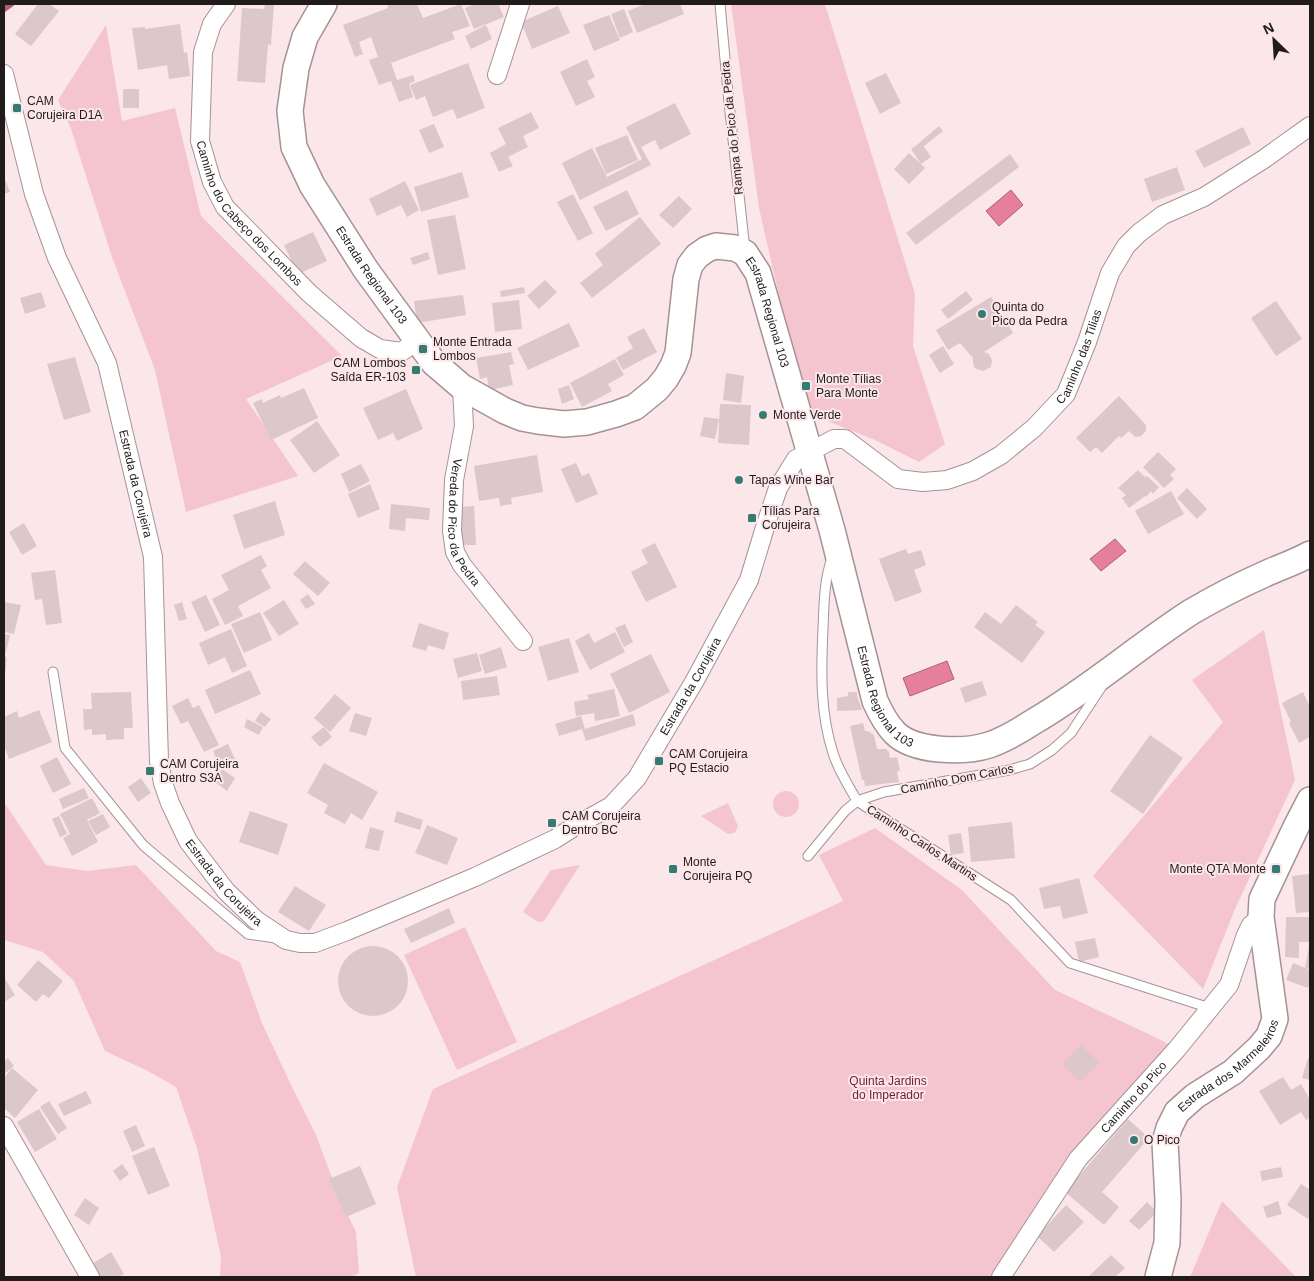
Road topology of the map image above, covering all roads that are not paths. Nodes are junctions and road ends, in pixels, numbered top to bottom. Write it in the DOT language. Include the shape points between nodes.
graph roads {
  1 [pos="226,4"];
  2 [pos="324,4"];
  3 [pos="520,4"];
  4 [pos="720,4"];
  5 [pos="4,74"];
  6 [pos="497,75"];
  7 [pos="1310,126"];
  8 [pos="745,253"];
  9 [pos="417,341"];
  10 [pos="462,387"];
  11 [pos="808,452"];
  12 [pos="836,548"];
  13 [pos="1310,554"];
  14 [pos="523,641"];
  15 [pos="1116,665"];
  16 [pos="53,672"];
  17 [pos="1310,800"];
  18 [pos="857,801"];
  19 [pos="808,856"];
  20 [pos="1260,917"];
  21 [pos="286,940"];
  22 [pos="1210,1008"];
  23 [pos="4,1126"];
  24 [pos="90,1277"];
  25 [pos="1001,1277"];
  26 [pos="1158,1277"];
  1 -- 9 [label="street, Caminho do Cabeço dos Lombos" via="212,24 202,52 200,141 212,182 225,207 310,293 361,338 380,349 401,352"];
  2 -- 9 [label="main road, Estrada Regional 103" via="305,38 296,68 290,111 294,146 312,185 366,270"];
  3 -- 6 [label="street"];
  4 -- 8 [label="lane, Rampa do Pico da Pedra"];
  5 -- 21 [label="street, Estrada da Corujeira" via="34,194 58,258 107,363 136,480 153,556 159,761 163,783 188,841 226,891 256,920"];
  7 -- 11 [label="street, Caminho das Tilias" via="1204,197 1163,215 1126,246 1110,273 1066,394 1034,428 1001,455 973,471 947,480 923,482 898,479 845,440 834,439"];
  8 -- 10 [label="main road, Estrada Regional 103" via="735,248 716,246 697,256 690,265 678,353 673,366 658,389 635,407 587,422 538,421 506,411"];
  8 -- 11 [label="main road, Estrada Regional 103" via="758,273"];
  9 -- 10 [label="main road, Estrada Regional 103" via="434,363"];
  10 -- 14 [label="street, Vereda do Pico da Pedra" via="464,426 454,480 454,552"];
  11 -- 12 [label="main road, Estrada Regional 103"];
  11 -- 21 [label="street, Estrada da Corujeira" via="796,460 778,488 749,580 694,682 636,778 611,806 537,848 356,927 314,943"];
  12 -- 15 [label="main road, Estrada Regional 103" via="874,701 895,733 906,740 924,746 959,750 990,745 1053,711"];
  12 -- 18 [label="lane, Caminho Carlos Martins" via="827,572 824,595 821,677 833,754"];
  13 -- 15 [label="main road, Estrada Regional 103" via="1227,592"];
  15 -- 18 [label="lane, Caminho Dom Carlos" via="1071,734 1030,764 884,792"];
  16 -- 21 [label="lane" via="65,748 143,845 248,934"];
  17 -- 20 [label="main road, Estrada dos Marmeleiros" via="1262,899"];
  18 -- 19 [label="lane, Caminho Dom Carlos"];
  18 -- 22 [label="lane, Caminho Carlos Martins" via="1011,900 1070,963"];
  20 -- 22 [label="street, Caminho do Pico" via="1246,935 1229,984"];
  20 -- 26 [label="main road, Estrada dos Marmeleiros" via="1275,1019 1269,1036 1259,1048 1233,1072 1176,1112 1165,1142 1168,1243"];
  22 -- 25 [label="street, Caminho do Pico" via="1078,1159"];
  23 -- 24 [label="street"];
}
